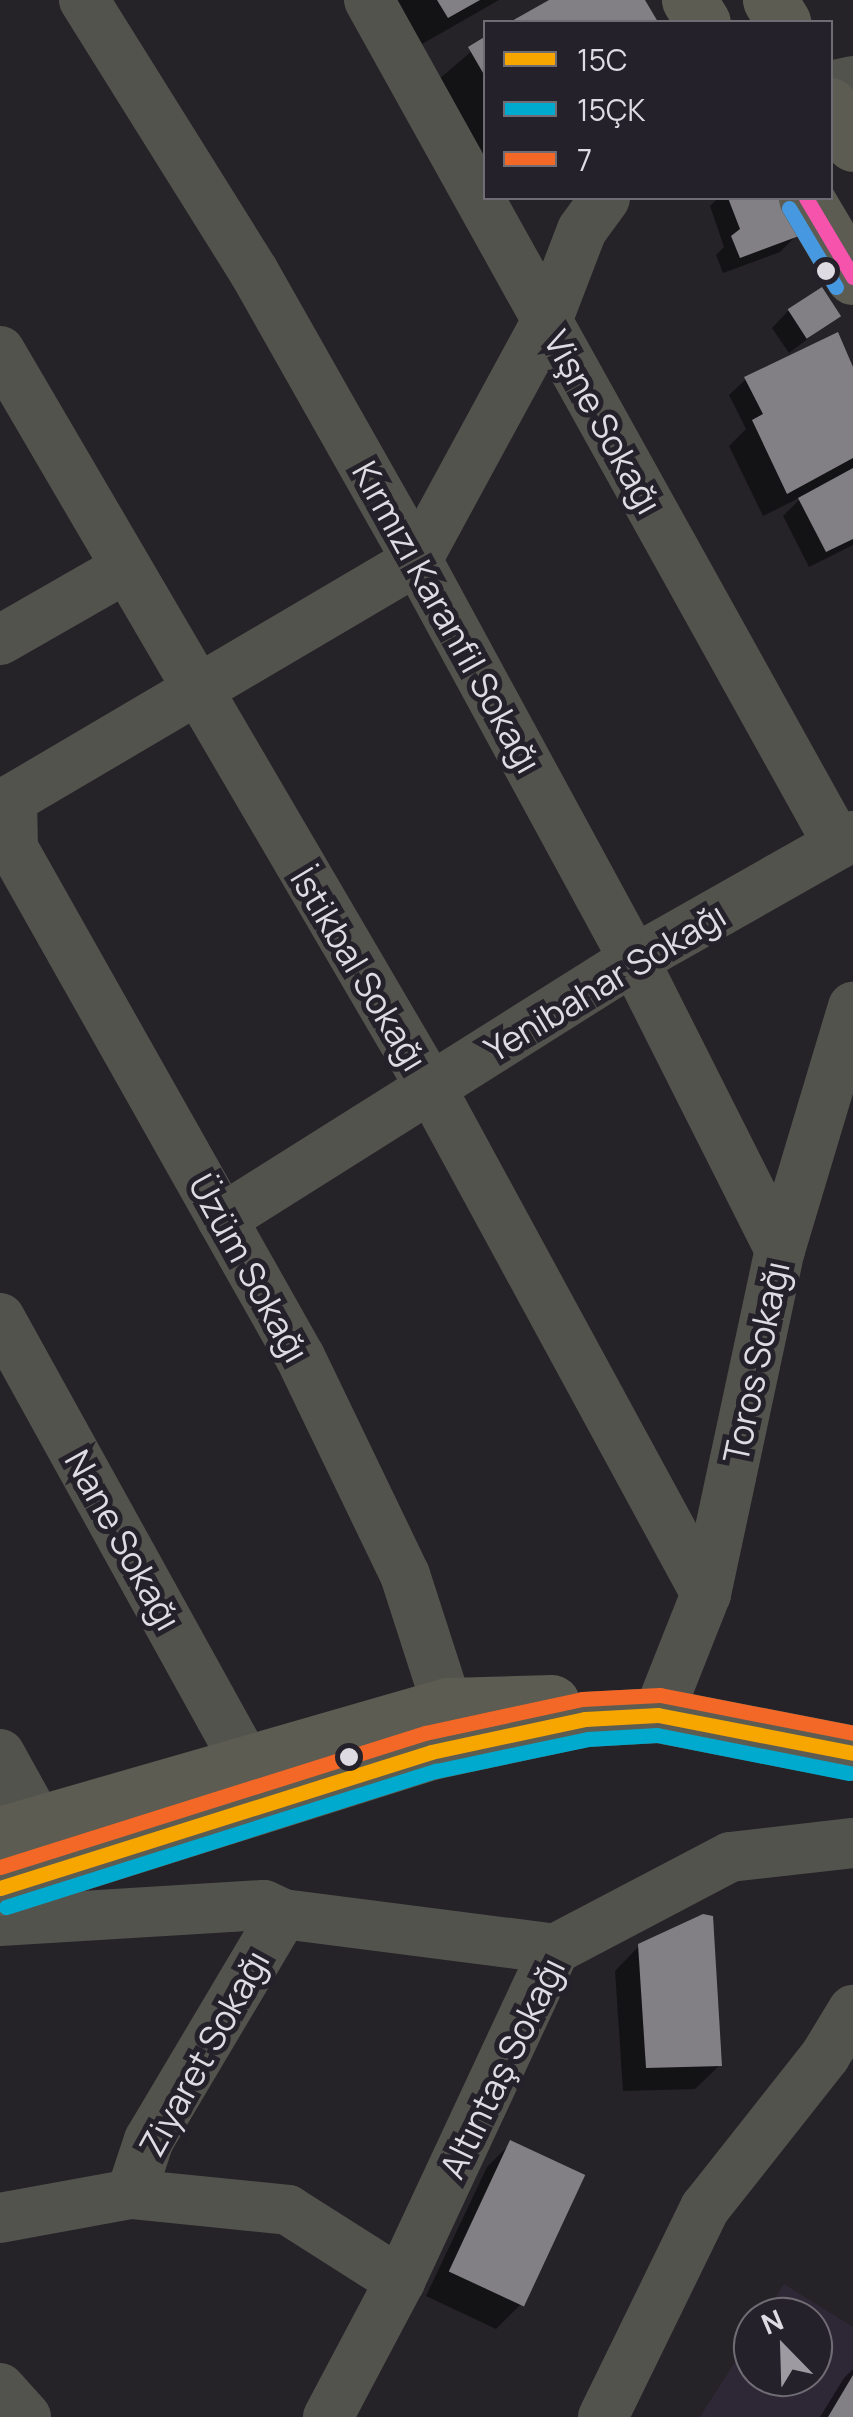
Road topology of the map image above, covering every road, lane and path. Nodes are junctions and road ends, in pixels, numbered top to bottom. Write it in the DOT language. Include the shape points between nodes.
graph roads {
  1 [pos="84,0"];
  2 [pos="369,0"];
  3 [pos="833,110"];
  4 [pos="853,144"];
  5 [pos="604,200"];
  6 [pos="807,200"];
  7 [pos="853,278"];
  8 [pos="546,321"];
  9 [pos="0,351"];
  10 [pos="418,560"];
  11 [pos="124,569"];
  12 [pos="0,640"];
  13 [pos="194,693"];
  14 [pos="846,840"];
  15 [pos="634,960"];
  16 [pos="853,1008"];
  17 [pos="431,1088"];
  18 [pos="222,1219"];
  19 [pos="780,1250"];
  20 [pos="0,1318"];
  21 [pos="706,1594"];
  22 [pos="447,1706"];
  23 [pos="658,1714"];
  24 [pos="585,1719"];
  25 [pos="853,1753"];
  26 [pos="0,1754"];
  27 [pos="246,1762"];
  28 [pos="19,1827"];
  29 [pos="853,1842"];
  30 [pos="0,1888"];
  31 [pos="283,1914"];
  32 [pos="0,1921"];
  33 [pos="555,1949"];
  34 [pos="853,2010"];
  35 [pos="131,2194"];
  36 [pos="0,2218"];
  37 [pos="400,2281"];
  38 [pos="0,2388"];
  39 [pos="26,2417"];
  40 [pos="328,2417"];
  41 [pos="604,2417"];
  1 -- 10 [label="street, Kırmızı Karanfil Sokağı" via="254,272"];
  2 -- 8 [label="street, Vişne Sokağı"];
  3 -- 4 [label="main road"];
  5 -- 8 [label="street" via="582,230"];
  6 -- 7 [label="main road"];
  8 -- 10 [label="street"];
  8 -- 14 [label="street, Vişne Sokağı"];
  9 -- 11 [label="street, İstikbal Sokağı"];
  10 -- 13 [label="street"];
  10 -- 15 [label="street, Kırmızı Karanfil Sokağı"];
  11 -- 12 [label="street"];
  11 -- 13 [label="street, İstikbal Sokağı"];
  13 -- 17 [label="street, İstikbal Sokağı"];
  13 -- 18 [label="street, Üzüm Sokağı" via="12,798 13,848"];
  14 -- 15 [label="street, Yenibahar Sokağı"];
  15 -- 17 [label="street, Yenibahar Sokağı"];
  15 -- 19 [label="street, Kırmızı Karanfil Sokağı"];
  16 -- 19 [label="street, Toros Sokağı"];
  17 -- 18 [label="street, Yenibahar Sokağı"];
  17 -- 21 [label="street, İstikbal Sokağı"];
  18 -- 22 [label="street, Üzüm Sokağı" via="300,1356 404,1576"];
  19 -- 21 [label="street, Toros Sokağı"];
  20 -- 27 [label="street, Nane Sokağı"];
  21 -- 23 [label="street, Toros Sokağı"];
  22 -- 24 [label="main road" via="557,1702"];
  22 -- 27 [label="main road"];
  23 -- 24 [label="main road"];
  23 -- 25 [label="main road"];
  24 -- 30 [label="main road" via="413,1758"];
  26 -- 28 [label="street"];
  27 -- 28 [label="main road"];
  29 -- 33 [label="street, Altıntaş Sokağı" via="730,1858"];
  31 -- 32 [label="street" via="264,1905"];
  31 -- 33 [label="street"];
  31 -- 35 [label="street, Ziyaret Sokağı" via="149,2140"];
  33 -- 37 [label="street, Altıntaş Sokağı"];
  34 -- 41 [label="street" via="825,2056 705,2208"];
  35 -- 36 [label="street, Ziyaret Sokağı"];
  35 -- 37 [label="street, Ziyaret Sokağı" via="288,2210"];
  37 -- 40 [label="street, Altıntaş Sokağı"];
  38 -- 39 [label="street"];
}
